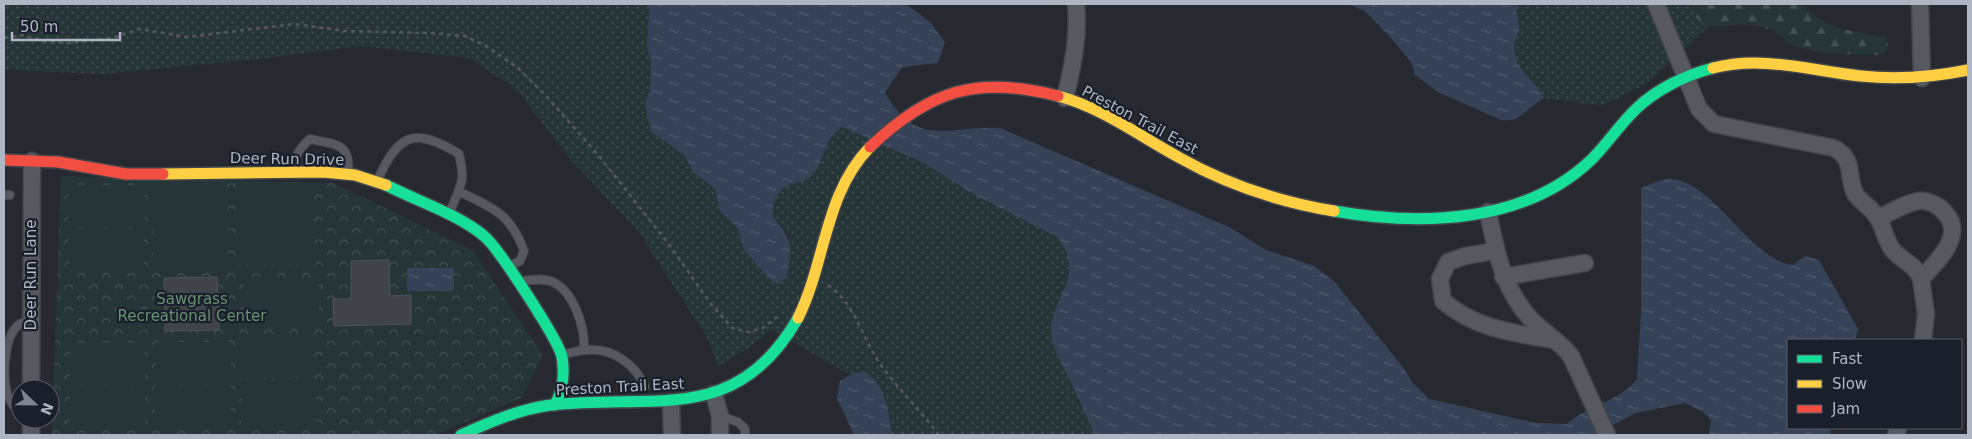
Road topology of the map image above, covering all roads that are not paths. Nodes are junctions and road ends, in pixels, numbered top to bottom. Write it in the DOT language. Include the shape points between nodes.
graph roads {
  1 [pos="1076,4"];
  2 [pos="1656,4"];
  3 [pos="1920,4"];
  4 [pos="1968,70"];
  5 [pos="1922,78"];
  6 [pos="1687,79"];
  7 [pos="1065,98"];
  8 [pos="4,160"];
  9 [pos="32,161"];
  10 [pos="294,172"];
  11 [pos="348,174"];
  12 [pos="377,181"];
  13 [pos="460,192"];
  14 [pos="1488,212"];
  15 [pos="449,214"];
  16 [pos="1878,218"];
  17 [pos="1496,251"];
  18 [pos="1584,263"];
  19 [pos="507,267"];
  20 [pos="1504,277"];
  21 [pos="1921,279"];
  22 [pos="518,281"];
  23 [pos="31,320"];
  24 [pos="1923,339"];
  25 [pos="1558,341"];
  26 [pos="584,350"];
  27 [pos="562,355"];
  28 [pos="31,379"];
  29 [pos="645,387"];
  30 [pos="714,394"];
  31 [pos="10,398"];
  32 [pos="671,403"];
  33 [pos="555,405"];
  34 [pos="720,416"];
  35 [pos="1606,434"];
  36 [pos="461,435"];
  37 [pos="672,435"];
  38 [pos="720,435"];
  39 [pos="745,435"];
  1 -- 7 [label="street" via="1076,52"];
  2 -- 6 [label="street"];
  3 -- 5 [label="street"];
  4 -- 5 [label="street, Preston Trail East"];
  5 -- 6 [label="street, Preston Trail East" via="1849,75 1781,62 1755,61 1729,64"];
  6 -- 14 [label="street, Preston Trail East" via="1642,104 1592,159 1563,182 1536,196"];
  6 -- 16 [label="street" via="1699,109 1714,124 1834,148 1842,153 1848,160 1856,195"];
  7 -- 14 [label="street, Preston Trail East" via="1210,174 1282,200 1320,209 1418,218"];
  7 -- 30 [label="street, Preston Trail East" via="1014,85 955,91 933,99 870,146 852,168 833,208 815,276 796,324 771,358 737,383"];
  8 -- 9 [label="street, Deer Run Drive"];
  9 -- 10 [label="street, Deer Run Drive" via="76,164 126,174"];
  9 -- 23 [label="street, Deer Run Lane"];
  10 -- 11 [label="street, Deer Run Drive"];
  10 -- 11 [label="lane" via="299,149 310,139 345,149 349,158"];
  11 -- 12 [label="street, Deer Run Drive"];
  12 -- 13 [label="lane" via="388,158 401,142 418,136 441,142 459,154 464,173"];
  12 -- 15 [label="street, Deer Run Drive"];
  13 -- 15 [label="lane"];
  13 -- 19 [label="lane" via="501,214 517,232 524,252 520,261"];
  14 -- 17 [label="street"];
  15 -- 19 [label="street, Deer Run Drive" via="484,236"];
  16 -- 21 [label="street" via="1892,249 1916,267"];
  16 -- 21 [label="street" via="1915,201 1935,204 1944,211 1950,220 1951,242"];
  17 -- 20 [label="street"];
  17 -- 25 [label="street" via="1448,262 1440,279 1443,301 1459,315 1492,329"];
  18 -- 20 [label="street"];
  19 -- 22 [label="street, Deer Run Drive"];
  20 -- 25 [label="street" via="1530,319"];
  21 -- 24 [label="street" via="1926,314"];
  22 -- 26 [label="lane" via="553,282 565,293 580,317"];
  22 -- 27 [label="street, Deer Run Drive"];
  23 -- 28 [label="street, Deer Run Lane"];
  23 -- 31 [label="lane" via="19,324 7,344 5,380"];
  25 -- 35 [label="street" via="1571,356"];
  26 -- 27 [label="lane"];
  26 -- 29 [label="lane" via="618,356 632,366"];
  27 -- 33 [label="street, Deer Run Drive" via="562,391"];
  30 -- 32 [label="street, Preston Trail East"];
  30 -- 34 [label="street"];
  32 -- 33 [label="street, Preston Trail East"];
  32 -- 37 [label="street"];
  33 -- 36 [label="street, Preston Trail East" via="518,413"];
  34 -- 38 [label="street"];
  34 -- 39 [label="lane" via="738,422 745,429"];
}
